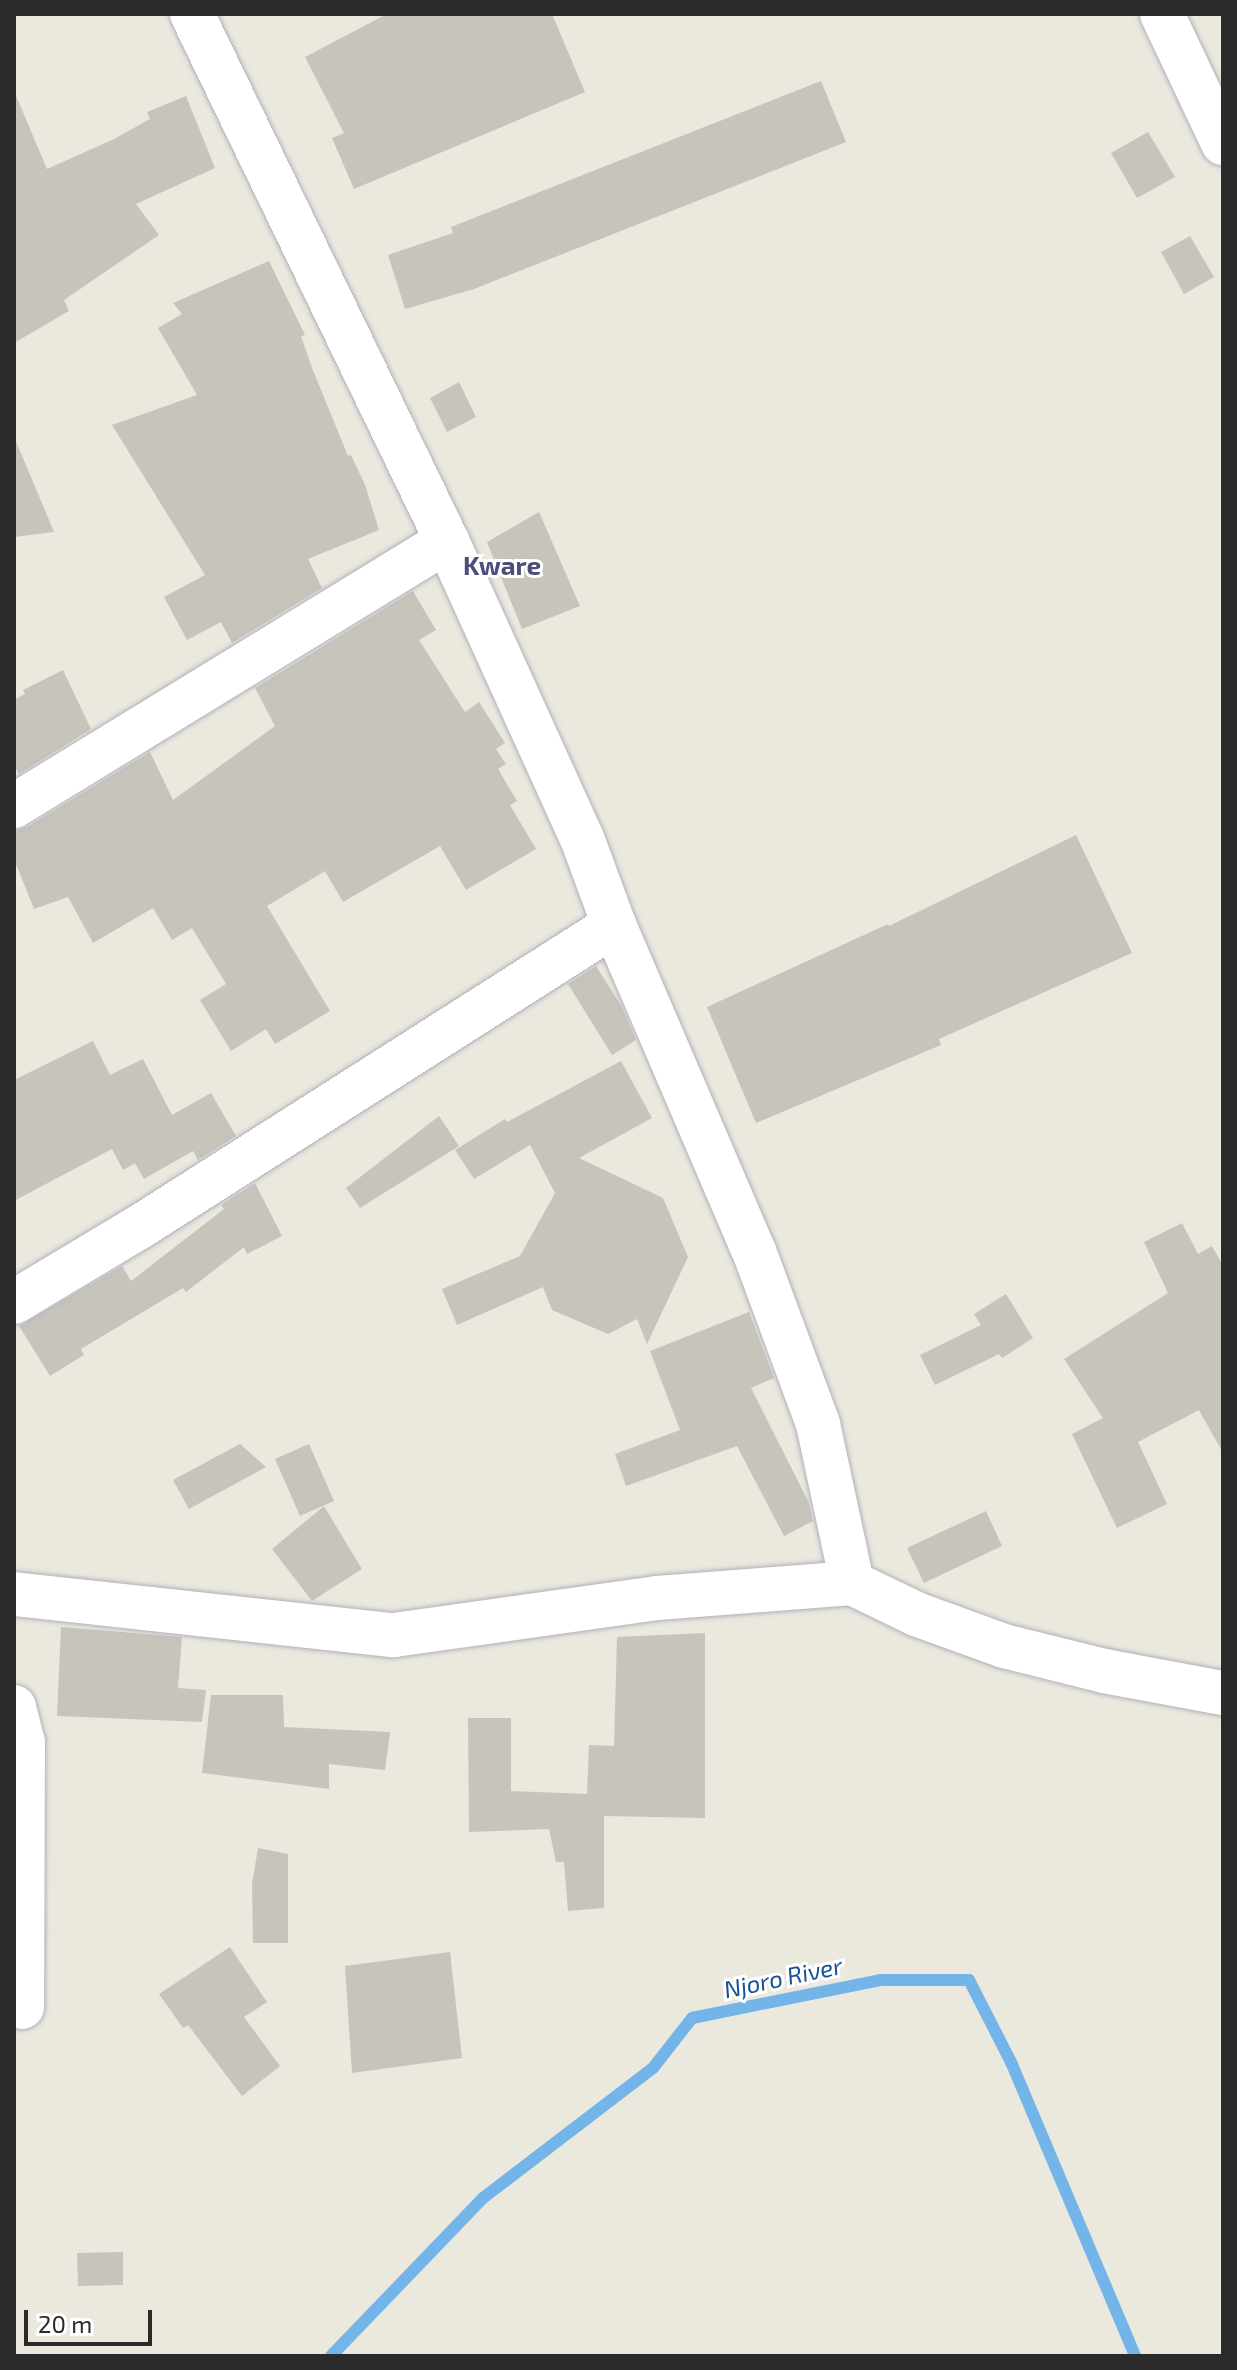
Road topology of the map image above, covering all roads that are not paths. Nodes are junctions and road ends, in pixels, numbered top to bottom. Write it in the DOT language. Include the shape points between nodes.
graph roads {
  1 [pos="192,14"];
  2 [pos="1162,14"];
  3 [pos="1223,143"];
  4 [pos="447,541"];
  5 [pos="14,806"];
  6 [pos="614,925"];
  7 [pos="14,1302"];
  8 [pos="852,1583"];
  9 [pos="14,1594"];
  10 [pos="1223,1693"];
  11 [pos="14,1707"];
  12 [pos="22,2007"];
  1 -- 4 [label="street"];
  2 -- 3 [label="street"];
  4 -- 5 [label="street"];
  4 -- 6 [label="street" via="582,838"];
  6 -- 7 [label="street"];
  6 -- 8 [label="street" via="754,1251 818,1424"];
  8 -- 9 [label="street" via="657,1598 394,1635"];
  8 -- 10 [label="street" via="916,1614 1004,1646"];
  11 -- 12 [label="street" via="23,1742"];
}
